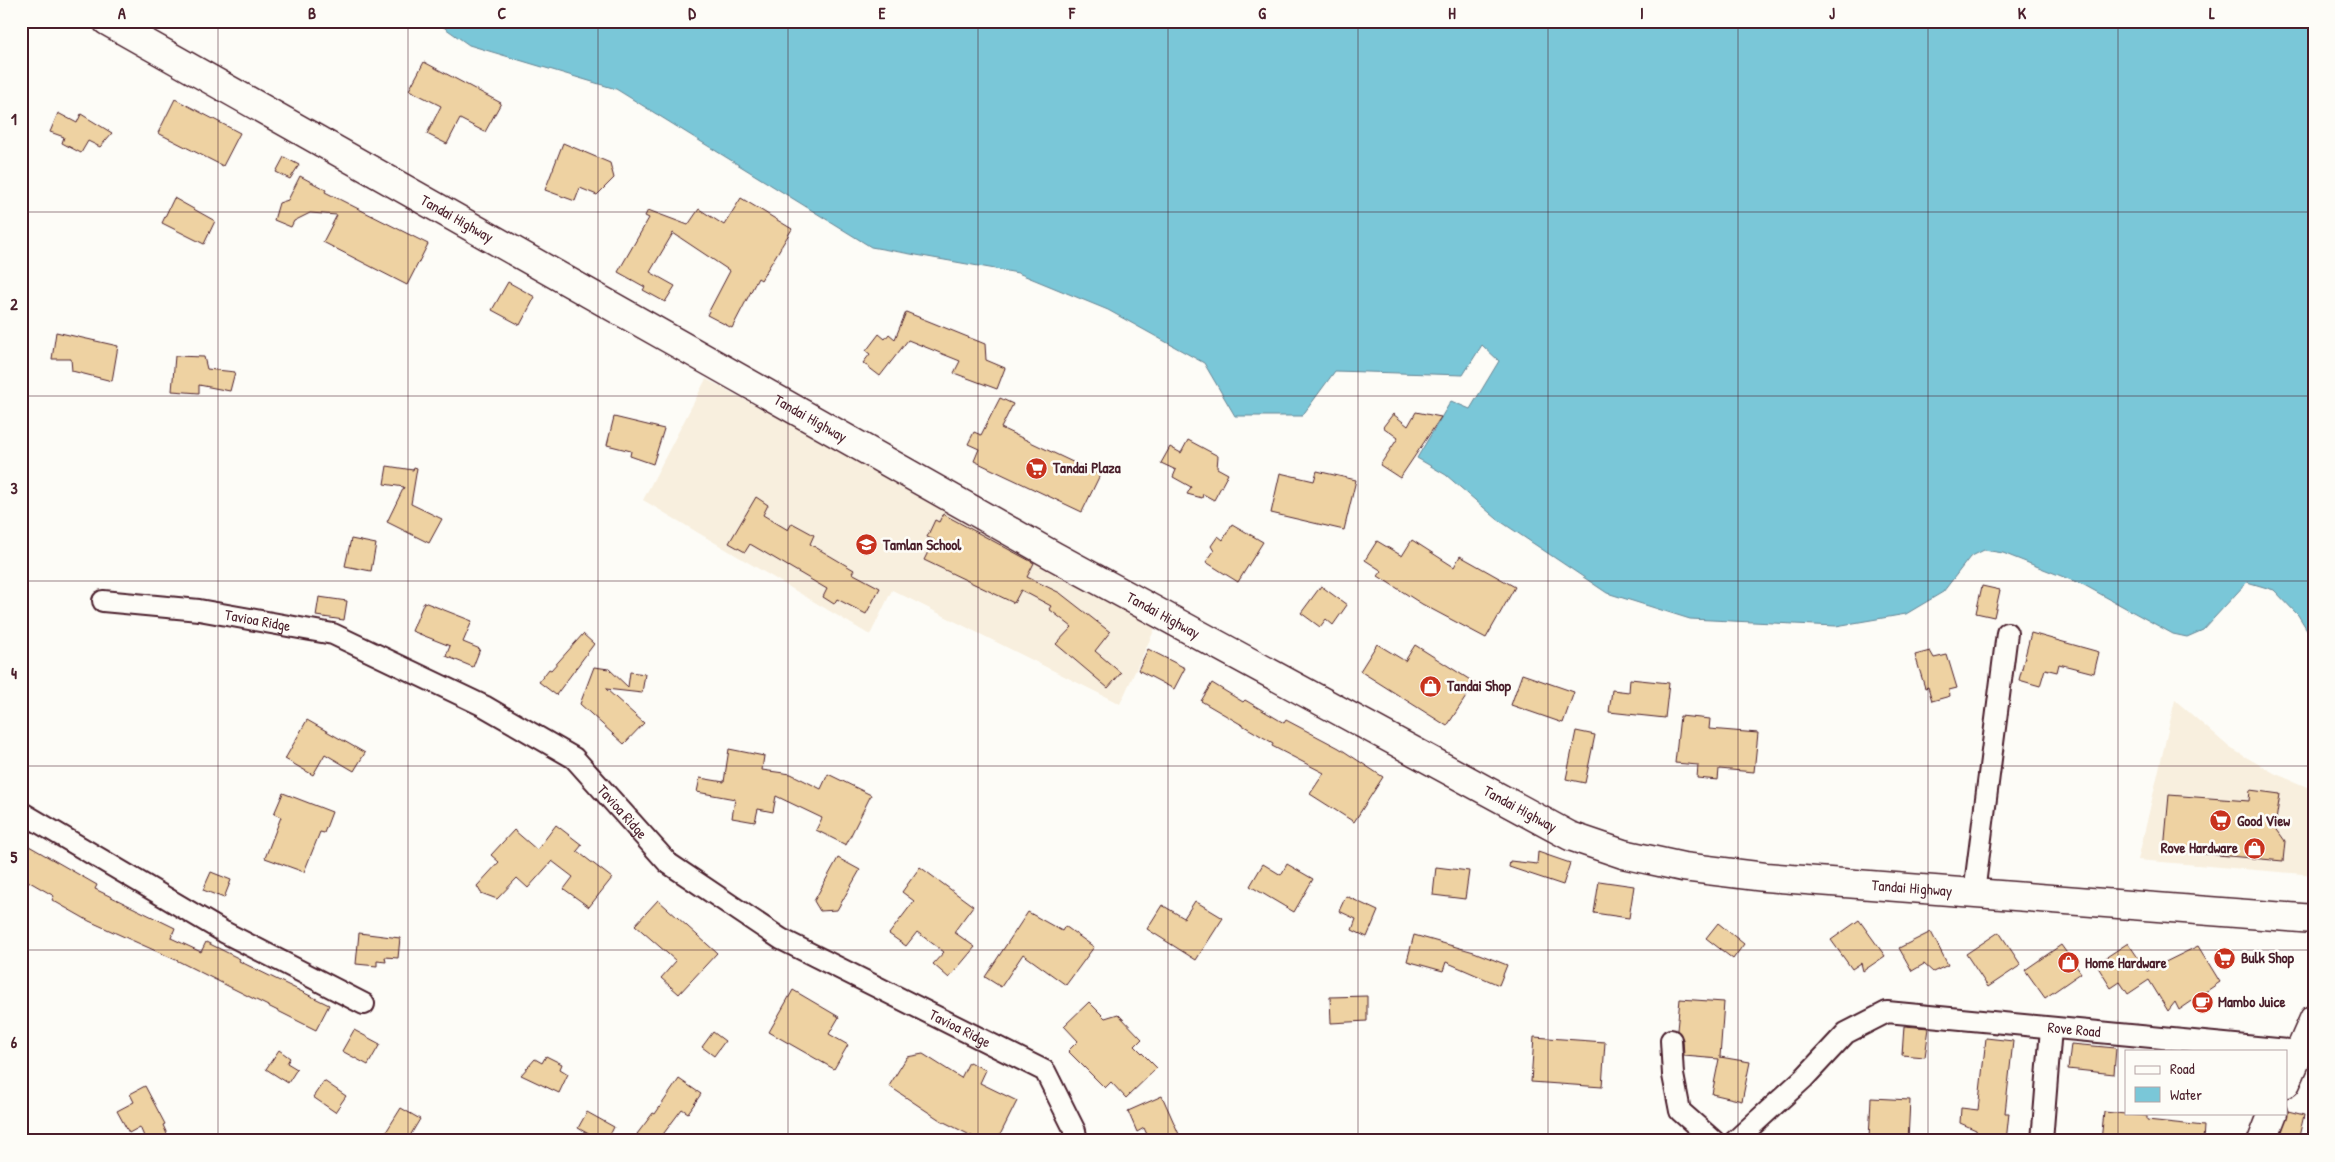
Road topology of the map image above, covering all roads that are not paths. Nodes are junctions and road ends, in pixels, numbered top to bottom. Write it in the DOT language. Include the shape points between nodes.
graph roads {
  1 [pos="107,21"];
  2 [pos="102,601"];
  3 [pos="2007,633"];
  4 [pos="21,812"];
  5 [pos="1974,893"];
  6 [pos="2314,918"];
  7 [pos="364,1004"];
  8 [pos="2314,1019"];
  9 [pos="2051,1028"];
  10 [pos="1671,1040"];
  11 [pos="2300,1051"];
  12 [pos="2288,1078"];
  13 [pos="2273,1114"];
  14 [pos="1077,1141"];
  15 [pos="1714,1141"];
  16 [pos="1735,1141"];
  17 [pos="2042,1141"];
  18 [pos="2262,1141"];
  1 -- 5 [label="main road, Tandai Highway" via="1054,556 1570,836 1623,854 1683,867 1765,877"];
  2 -- 14 [label="street, Tavioa Ridge" via="199,610 333,634 484,706 574,758 668,863 781,939 1045,1071"];
  3 -- 5 [label="street"];
  4 -- 7 [label="street" via="224,932"];
  5 -- 6 [label="main road, Tandai Highway"];
  8 -- 11 [label="main road"];
  9 -- 11 [label="street, Rove Road"];
  9 -- 16 [label="street" via="1887,1012 1846,1033 1804,1078"];
  9 -- 17 [label="street, Rove Road"];
  10 -- 15 [label="street" via="1680,1111"];
  11 -- 12 [label="main road"];
  13 -- 18 [label="main road"];
}
